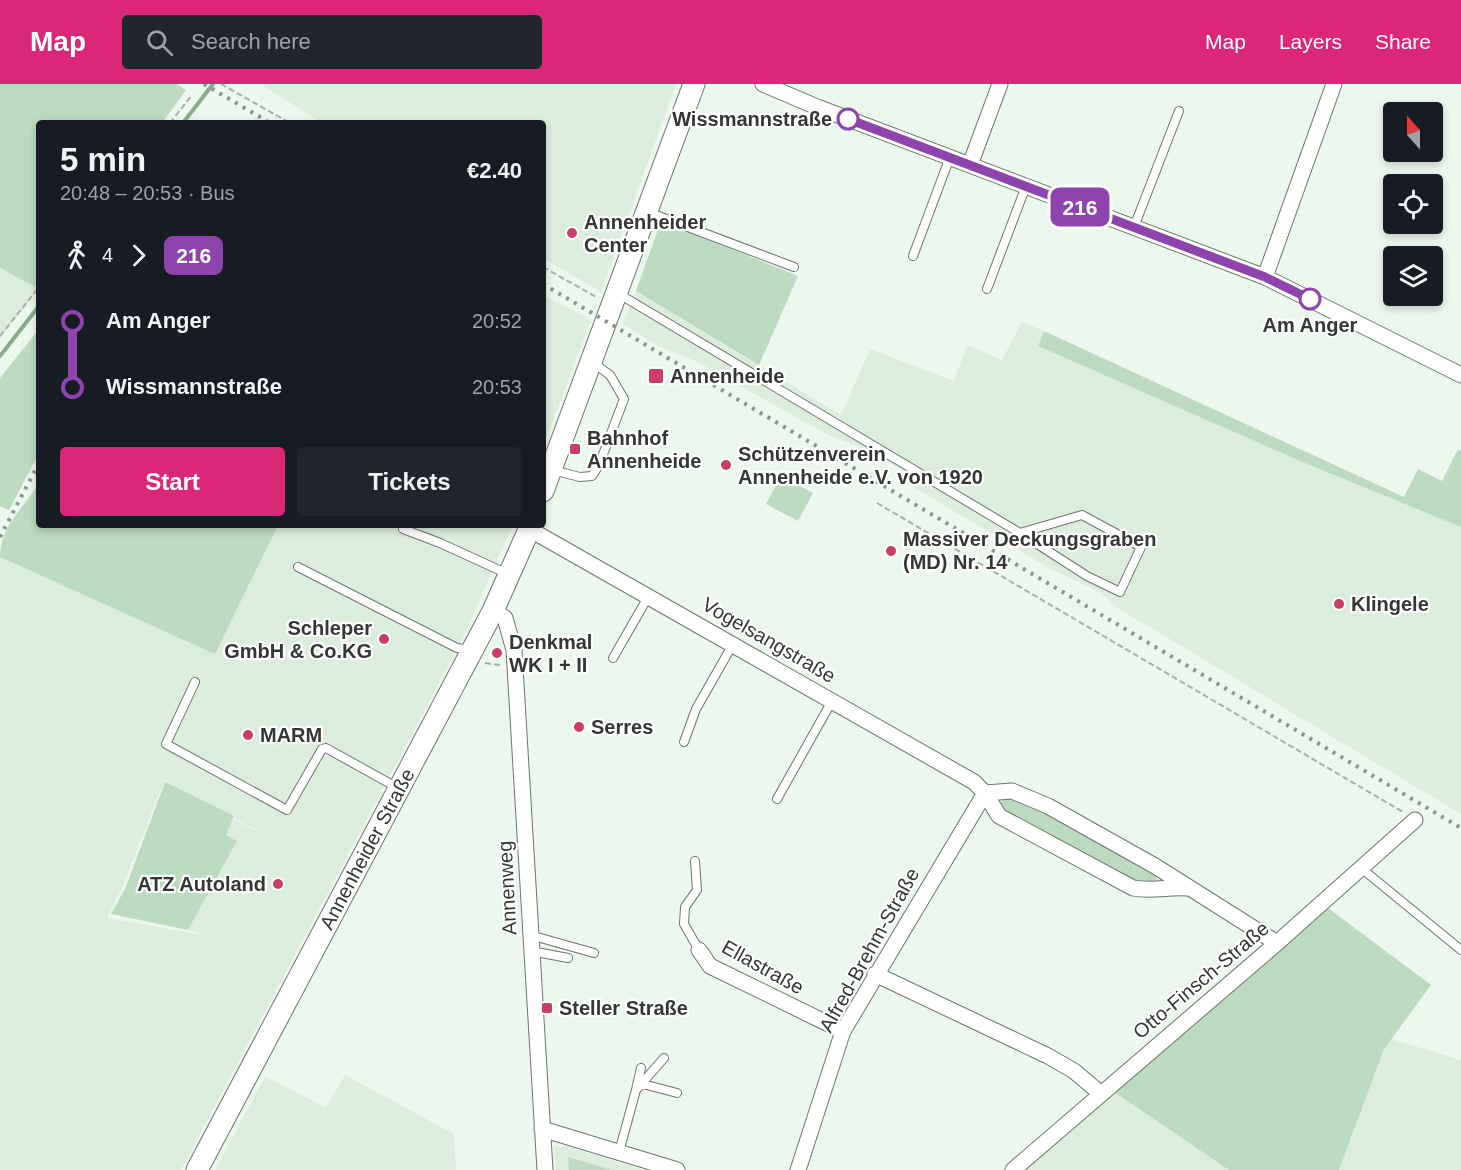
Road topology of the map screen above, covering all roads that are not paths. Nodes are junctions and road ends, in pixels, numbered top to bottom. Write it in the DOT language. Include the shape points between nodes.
graph roads {
  1 [pos="694,84"];
  2 [pos="764,84"];
  3 [pos="1000,84"];
  4 [pos="1334,84"];
  5 [pos="1179,111"];
  6 [pos="950,157"];
  7 [pos="970,165"];
  8 [pos="1026,186"];
  9 [pos="648,212"];
  10 [pos="1134,227"];
  11 [pos="913,256"];
  12 [pos="794,267"];
  13 [pos="1265,277"];
  14 [pos="987,289"];
  15 [pos="615,300"];
  16 [pos="592,362"];
  17 [pos="1461,375"];
  18 [pos="546,481"];
  19 [pos="530,528"];
  20 [pos="532,528"];
  21 [pos="403,529"];
  22 [pos="1020,533"];
  23 [pos="298,567"];
  24 [pos="509,575"];
  25 [pos="649,596"];
  26 [pos="493,611"];
  27 [pos="733,644"];
  28 [pos="470,653"];
  29 [pos="613,658"];
  30 [pos="195,682"];
  31 [pos="832,700"];
  32 [pos="684,742"];
  33 [pos="399,789"];
  34 [pos="985,792"];
  35 [pos="777,799"];
  36 [pos="1415,820"];
  37 [pos="695,861"];
  38 [pos="1361,868"];
  39 [pos="1188,888"];
  40 [pos="530,935"];
  41 [pos="1277,943"];
  42 [pos="699,950"];
  43 [pos="1461,950"];
  44 [pos="531,951"];
  45 [pos="594,953"];
  46 [pos="568,958"];
  47 [pos="875,975"];
  48 [pos="843,1031"];
  49 [pos="664,1058"];
  50 [pos="641,1068"];
  51 [pos="643,1084"];
  52 [pos="636,1090"];
  53 [pos="677,1093"];
  54 [pos="1100,1093"];
  55 [pos="542,1129"];
  56 [pos="619,1152"];
  57 [pos="646,1166"];
  58 [pos="197,1170"];
  59 [pos="545,1170"];
  60 [pos="677,1170"];
  61 [pos="798,1170"];
  62 [pos="1012,1170"];
  1 -- 9 [label="street"];
  2 -- 6 [label="street"];
  3 -- 7 [label="street"];
  4 -- 13 [label="street"];
  5 -- 10 [label="lane"];
  6 -- 7 [label="street"];
  6 -- 11 [label="lane"];
  7 -- 8 [label="street"];
  8 -- 10 [label="street"];
  8 -- 14 [label="lane"];
  9 -- 12 [label="lane"];
  9 -- 15 [label="street"];
  10 -- 13 [label="street"];
  13 -- 17 [label="street"];
  15 -- 16 [label="street"];
  15 -- 22 [label="lane"];
  16 -- 18 [label="street"];
  16 -- 18 [label="lane" via="610,375 624,399 603,454 592,476"];
  19 -- 24 [label="street, Annenheider Straße"];
  20 -- 25 [label="street, Vogelsangstraße"];
  21 -- 24 [label="lane"];
  22 -- 22 [label="lane" via="1120,592 1141,547 1082,515"];
  23 -- 28 [label="lane"];
  24 -- 26 [label="street, Annenheider Straße"];
  25 -- 27 [label="street, Vogelsangstraße"];
  25 -- 29 [label="lane"];
  26 -- 28 [label="street, Annenheider Straße"];
  26 -- 40 [label="street, Annenweg" via="505,618 514,650"];
  27 -- 31 [label="street, Vogelsangstraße"];
  27 -- 32 [label="lane" via="696,709"];
  28 -- 33 [label="street, Annenheider Straße"];
  30 -- 33 [label="lane" via="166,744 265,799 286,810 326,748"];
  31 -- 34 [label="street, Vogelsangstraße"];
  31 -- 35 [label="lane"];
  33 -- 58 [label="street, Annenheider Straße"];
  34 -- 39 [label="street" via="1012,791 1048,806"];
  34 -- 39 [label="street, Vogelsangstraße" via="999,816 1133,888"];
  34 -- 47 [label="street, Alfred-Brehm-Straße"];
  36 -- 38 [label="street, Otto-Finsch-Straße"];
  37 -- 42 [label="lane" via="698,890 685,908 684,924"];
  38 -- 41 [label="street, Otto-Finsch-Straße"];
  38 -- 43 [label="lane"];
  39 -- 41 [label="street"];
  40 -- 44 [label="street, Annenweg"];
  40 -- 45 [label="lane"];
  41 -- 54 [label="street, Otto-Finsch-Straße"];
  42 -- 48 [label="street, Ellastraße" via="710,966"];
  44 -- 46 [label="lane"];
  44 -- 55 [label="street, Annenweg"];
  47 -- 48 [label="street, Alfred-Brehm-Straße"];
  47 -- 54 [label="street" via="1048,1056"];
  48 -- 61 [label="street, Alfred-Brehm-Straße"];
  49 -- 51 [label="lane"];
  50 -- 52 [label="lane"];
  51 -- 52 [label="lane"];
  51 -- 53 [label="lane"];
  52 -- 56 [label="lane"];
  54 -- 62 [label="street, Otto-Finsch-Straße"];
  55 -- 56 [label="street"];
  55 -- 59 [label="street, Annenweg"];
  56 -- 57 [label="street"];
  57 -- 60 [label="street"];
}
